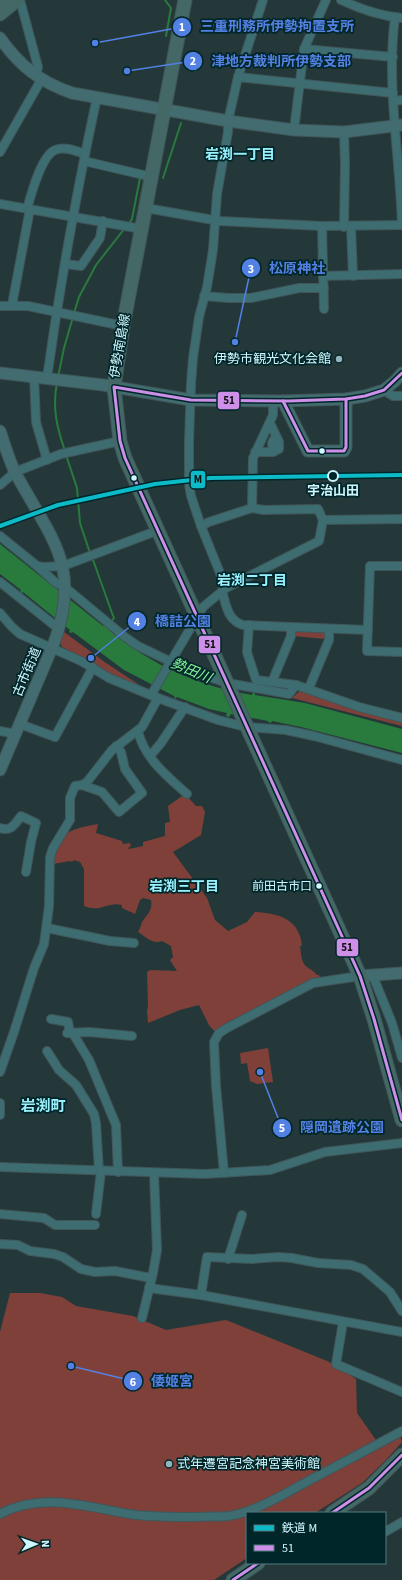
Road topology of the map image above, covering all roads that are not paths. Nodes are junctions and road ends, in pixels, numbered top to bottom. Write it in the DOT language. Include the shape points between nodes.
graph roads {
  1 [pos="18,0"];
  2 [pos="185,0"];
  3 [pos="262,0"];
  4 [pos="326,0"];
  5 [pos="341,0"];
  6 [pos="0,14"];
  7 [pos="398,18"];
  8 [pos="0,38"];
  9 [pos="304,49"];
  10 [pos="393,58"];
  11 [pos="39,78"];
  12 [pos="238,78"];
  13 [pos="299,84"];
  14 [pos="97,97"];
  15 [pos="396,98"];
  16 [pos="165,110"];
  17 [pos="228,121"];
  18 [pos="399,125"];
  19 [pos="294,130"];
  20 [pos="344,132"];
  21 [pos="0,152"];
  22 [pos="84,157"];
  23 [pos="152,177"];
  24 [pos="0,204"];
  25 [pos="146,208"];
  26 [pos="29,209"];
  27 [pos="74,216"];
  28 [pos="103,221"];
  29 [pos="215,221"];
  30 [pos="402,225"];
  31 [pos="322,226"];
  32 [pos="348,227"];
  33 [pos="137,228"];
  34 [pos="65,264"];
  35 [pos="402,274"];
  36 [pos="323,276"];
  37 [pos="353,276"];
  38 [pos="324,288"];
  39 [pos="204,296"];
  40 [pos="12,305"];
  41 [pos="0,306"];
  42 [pos="324,309"];
  43 [pos="56,312"];
  44 [pos="124,326"];
  45 [pos="0,373"];
  46 [pos="402,373"];
  47 [pos="34,376"];
  48 [pos="54,379"];
  49 [pos="114,387"];
  50 [pos="384,390"];
  51 [pos="402,396"];
  52 [pos="346,399"];
  53 [pos="191,400"];
  54 [pos="278,401"];
  55 [pos="270,423"];
  56 [pos="0,431"];
  57 [pos="120,441"];
  58 [pos="255,452"];
  59 [pos="47,460"];
  60 [pos="15,472"];
  61 [pos="0,485"];
  62 [pos="252,508"];
  63 [pos="402,519"];
  64 [pos="322,520"];
  65 [pos="201,526"];
  66 [pos="159,530"];
  67 [pos="0,536"];
  68 [pos="37,566"];
  69 [pos="63,566"];
  70 [pos="402,566"];
  71 [pos="0,582"];
  72 [pos="224,589"];
  73 [pos="66,590"];
  74 [pos="0,615"];
  75 [pos="196,617"];
  76 [pos="249,625"];
  77 [pos="291,627"];
  78 [pos="59,628"];
  79 [pos="328,629"];
  80 [pos="368,630"];
  81 [pos="52,648"];
  82 [pos="402,652"];
  83 [pos="170,662"];
  84 [pos="93,667"];
  85 [pos="272,682"];
  86 [pos="228,685"];
  87 [pos="296,685"];
  88 [pos="309,688"];
  89 [pos="154,695"];
  90 [pos="185,707"];
  91 [pos="402,718"];
  92 [pos="245,725"];
  93 [pos="18,729"];
  94 [pos="0,731"];
  95 [pos="138,731"];
  96 [pos="116,746"];
  97 [pos="150,756"];
  98 [pos="402,760"];
  99 [pos="0,770"];
  100 [pos="82,785"];
  101 [pos="187,794"];
  102 [pos="0,828"];
  103 [pos="26,872"];
  104 [pos="47,928"];
  105 [pos="134,944"];
  106 [pos="401,971"];
  107 [pos="360,976"];
  108 [pos="373,976"];
  109 [pos="51,1019"];
  110 [pos="69,1033"];
  111 [pos="132,1036"];
  112 [pos="47,1051"];
  113 [pos="402,1058"];
  114 [pos="0,1072"];
  115 [pos="0,1103"];
  116 [pos="0,1115"];
  117 [pos="402,1120"];
  118 [pos="402,1143"];
  119 [pos="0,1167"];
  120 [pos="100,1171"];
  121 [pos="118,1172"];
  122 [pos="154,1172"];
  123 [pos="224,1172"];
  124 [pos="0,1214"];
  125 [pos="96,1214"];
  126 [pos="242,1215"];
  127 [pos="95,1225"];
  128 [pos="0,1244"];
  129 [pos="228,1258"];
  130 [pos="151,1278"];
  131 [pos="149,1288"];
  132 [pos="201,1295"];
  133 [pos="402,1311"];
  134 [pos="142,1318"];
  135 [pos="343,1322"];
  136 [pos="402,1332"];
  137 [pos="402,1392"];
  138 [pos="402,1431"];
  139 [pos="402,1455"];
  140 [pos="333,1512"];
  141 [pos="0,1514"];
  142 [pos="402,1522"];
  143 [pos="386,1531"];
  144 [pos="257,1564"];
  145 [pos="233,1580"];
  1 -- 6 [label="main road"];
  1 -- 11 [label="street"];
  2 -- 16 [label="main road, 伊勢南島線"];
  3 -- 12 [label="street"];
  4 -- 9 [label="street"];
  5 -- 7 [label="street" via="362,9"];
  7 -- 10 [label="street" via="393,34"];
  8 -- 11 [label="street" via="26,69"];
  9 -- 10 [label="street"];
  9 -- 13 [label="street"];
  10 -- 15 [label="street"];
  11 -- 14 [label="street" via="72,93"];
  11 -- 21 [label="street"];
  12 -- 13 [label="street"];
  12 -- 17 [label="street"];
  13 -- 15 [label="street"];
  13 -- 19 [label="street"];
  14 -- 16 [label="street"];
  14 -- 22 [label="street"];
  15 -- 18 [label="street"];
  16 -- 17 [label="street"];
  16 -- 23 [label="main road, 伊勢南島線"];
  17 -- 19 [label="street"];
  17 -- 29 [label="street"];
  18 -- 20 [label="street"];
  18 -- 30 [label="street"];
  19 -- 20 [label="street"];
  20 -- 32 [label="street"];
  22 -- 23 [label="street"];
  22 -- 26 [label="street" via="69,149 53,151 33,184"];
  22 -- 27 [label="street"];
  23 -- 25 [label="main road, 伊勢南島線"];
  24 -- 26 [label="street"];
  25 -- 29 [label="street"];
  25 -- 33 [label="main road, 伊勢南島線"];
  26 -- 27 [label="street"];
  26 -- 40 [label="street"];
  27 -- 28 [label="street"];
  27 -- 34 [label="street"];
  28 -- 33 [label="street"];
  28 -- 34 [label="street" via="100,238 81,266"];
  29 -- 31 [label="street"];
  29 -- 39 [label="street" via="209,279"];
  30 -- 32 [label="street"];
  31 -- 32 [label="street"];
  31 -- 36 [label="street"];
  32 -- 37 [label="street"];
  33 -- 44 [label="main road, 伊勢南島線"];
  34 -- 43 [label="street"];
  35 -- 37 [label="street"];
  36 -- 37 [label="street"];
  36 -- 38 [label="street"];
  38 -- 39 [label="street" via="299,288 251,298"];
  38 -- 42 [label="street"];
  39 -- 53 [label="street" via="193,358"];
  40 -- 41 [label="street"];
  40 -- 43 [label="street"];
  43 -- 44 [label="street"];
  43 -- 48 [label="street"];
  44 -- 49 [label="main road, 伊勢南島線"];
  45 -- 47 [label="street"];
  46 -- 50 [label="street"];
  47 -- 48 [label="street"];
  47 -- 59 [label="street" via="36,422"];
  48 -- 49 [label="street"];
  49 -- 53 [label="street"];
  49 -- 57 [label="main road, 伊勢南島線"];
  50 -- 51 [label="street" via="393,396"];
  50 -- 52 [label="street"];
  52 -- 54 [label="street"];
  52 -- 54 [label="street" via="344,450 308,451"];
  53 -- 54 [label="street"];
  53 -- 65 [label="street" via="189,484"];
  54 -- 55 [label="street"];
  55 -- 58 [label="street"];
  55 -- 58 [label="street" via="279,449 273,452"];
  56 -- 60 [label="street, 古市街道"];
  57 -- 59 [label="street" via="70,451"];
  57 -- 66 [label="main road, 伊勢南島線" via="125,458"];
  58 -- 62 [label="street"];
  59 -- 60 [label="street"];
  60 -- 61 [label="street"];
  60 -- 69 [label="street, 古市街道" via="51,534"];
  62 -- 64 [label="street" via="318,509"];
  62 -- 65 [label="street"];
  63 -- 64 [label="street"];
  64 -- 72 [label="street" via="319,541"];
  65 -- 72 [label="street"];
  66 -- 69 [label="street"];
  66 -- 75 [label="main road, 伊勢南島線"];
  67 -- 68 [label="street"];
  68 -- 69 [label="street"];
  68 -- 73 [label="street"];
  69 -- 73 [label="street, 古市街道"];
  70 -- 80 [label="street" via="370,566"];
  71 -- 78 [label="street"];
  72 -- 75 [label="street" via="203,607"];
  72 -- 76 [label="street" via="229,615 239,624"];
  73 -- 78 [label="street, 古市街道"];
  73 -- 83 [label="street" via="138,646"];
  74 -- 81 [label="street" via="20,634"];
  75 -- 83 [label="street"];
  75 -- 86 [label="main road, 伊勢南島線"];
  76 -- 77 [label="street"];
  76 -- 85 [label="street" via="247,652 256,680"];
  77 -- 79 [label="street"];
  77 -- 85 [label="street" via="291,636"];
  78 -- 81 [label="street, 古市街道"];
  79 -- 80 [label="street"];
  79 -- 88 [label="street" via="329,640"];
  80 -- 82 [label="street" via="367,651"];
  81 -- 84 [label="street"];
  81 -- 93 [label="street, 古市街道"];
  83 -- 86 [label="street"];
  83 -- 89 [label="street"];
  84 -- 89 [label="street" via="109,678"];
  84 -- 93 [label="street" via="55,737"];
  85 -- 87 [label="street"];
  86 -- 87 [label="street" via="289,694"];
  86 -- 92 [label="main road, 伊勢南島線"];
  87 -- 88 [label="street"];
  88 -- 91 [label="street" via="343,702"];
  89 -- 90 [label="street"];
  89 -- 95 [label="street" via="147,720"];
  90 -- 92 [label="street" via="218,720"];
  90 -- 97 [label="street"];
  92 -- 98 [label="street" via="314,736"];
  92 -- 107 [label="main road, 伊勢南島線"];
  93 -- 94 [label="street"];
  93 -- 99 [label="street, 古市街道"];
  95 -- 96 [label="street"];
  95 -- 97 [label="street"];
  96 -- 100 [label="street"];
  96 -- 100 [label="street" via="121,752 124,769 142,793 119,812 102,792"];
  97 -- 101 [label="street"];
  100 -- 104 [label="street" via="74,787 71,794 70,820 50,857"];
  102 -- 103 [label="street" via="11,828 21,816 36,823"];
  104 -- 105 [label="street"];
  104 -- 114 [label="street" via="44,944"];
  106 -- 108 [label="street"];
  107 -- 108 [label="street"];
  107 -- 117 [label="main road, 伊勢南島線"];
  107 -- 123 [label="street" via="313,983 219,1033 214,1042"];
  108 -- 113 [label="street" via="392,1023"];
  109 -- 110 [label="street" via="68,1022"];
  110 -- 111 [label="street"];
  110 -- 121 [label="street" via="89,1060 116,1125"];
  112 -- 120 [label="street" via="59,1070 76,1085 94,1114"];
  115 -- 116 [label="street"];
  118 -- 123 [label="street" via="325,1152 270,1170"];
  119 -- 120 [label="street"];
  120 -- 121 [label="street"];
  120 -- 125 [label="street"];
  121 -- 122 [label="street"];
  122 -- 123 [label="street"];
  122 -- 130 [label="street" via="157,1250"];
  124 -- 127 [label="street" via="44,1218 55,1225"];
  126 -- 129 [label="street"];
  128 -- 130 [label="street" via="18,1245 30,1251 54,1254 81,1269 95,1272 115,1271"];
  129 -- 132 [label="street" via="207,1257"];
  129 -- 133 [label="street" via="278,1257 352,1265 363,1269 390,1292"];
  130 -- 131 [label="street"];
  131 -- 132 [label="street"];
  131 -- 134 [label="street"];
  132 -- 135 [label="street"];
  135 -- 136 [label="street"];
  135 -- 137 [label="street" via="336,1364"];
  138 -- 141 [label="street" via="274,1500 229,1516 161,1517 62,1502 21,1506"];
  139 -- 140 [label="main road" via="369,1488"];
  142 -- 143 [label="street"];
  144 -- 145 [label="main road"];
}
